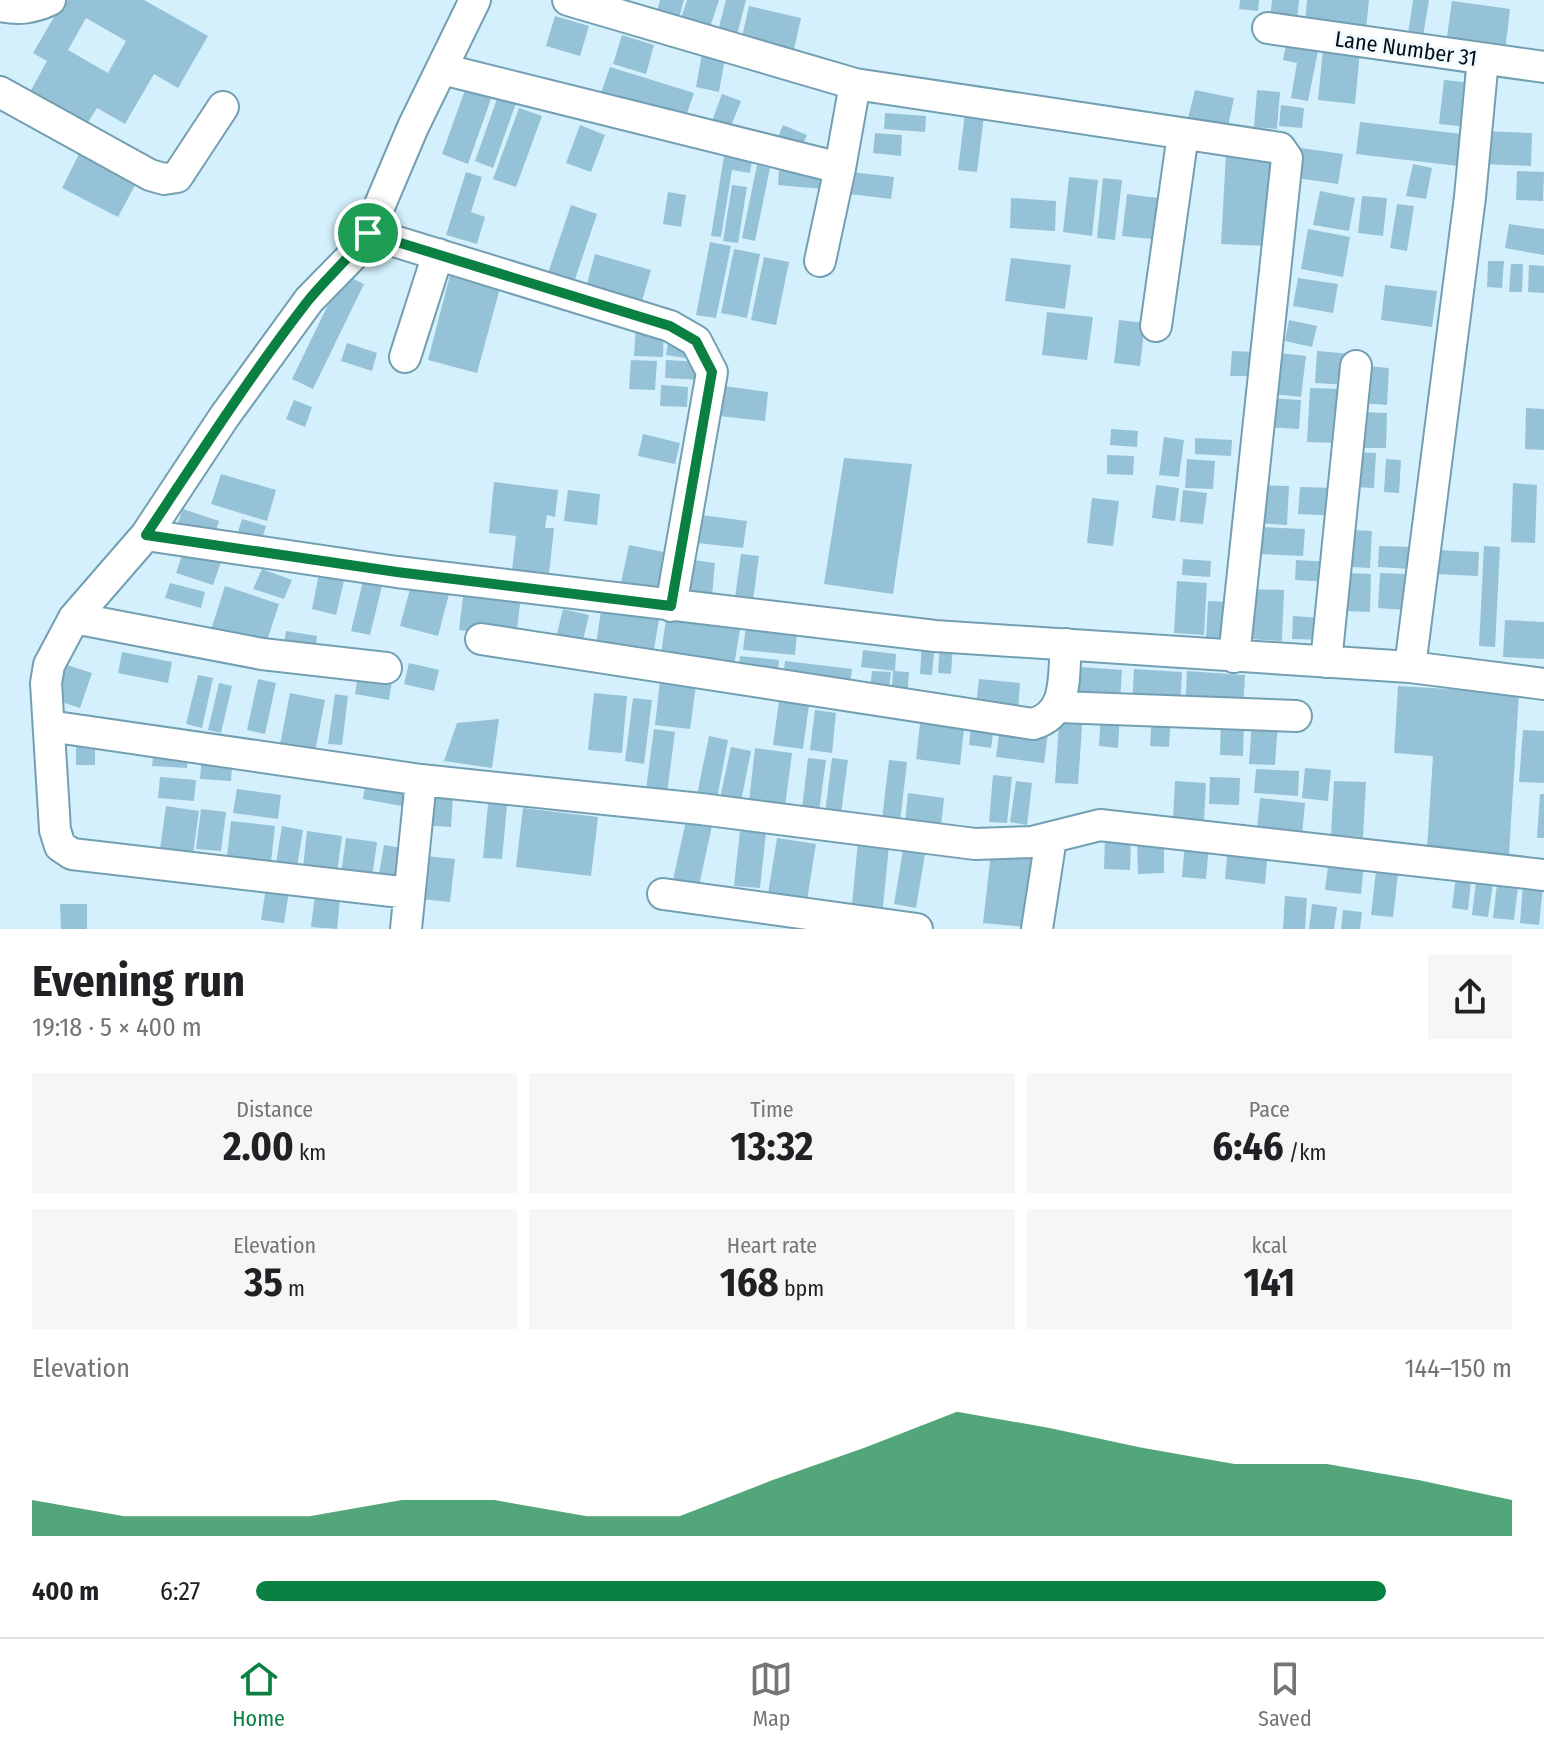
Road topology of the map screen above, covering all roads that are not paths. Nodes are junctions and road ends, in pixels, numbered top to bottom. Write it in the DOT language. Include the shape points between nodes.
graph roads {
  1 [pos="50,0"];
  2 [pos="475,0"];
  3 [pos="568,0"];
  4 [pos="0,6"];
  5 [pos="1268,28"];
  6 [pos="1483,59"];
  7 [pos="1544,67"];
  8 [pos="442,69"];
  9 [pos="855,84"];
  10 [pos="0,92"];
  11 [pos="223,107"];
  12 [pos="1183,134"];
  13 [pos="840,168"];
  14 [pos="368,233"];
  15 [pos="438,254"];
  16 [pos="820,261"];
  17 [pos="1156,326"];
  18 [pos="405,357"];
  19 [pos="1356,366"];
  20 [pos="146,535"];
  21 [pos="671,606"];
  22 [pos="74,618"];
  23 [pos="481,639"];
  24 [pos="1066,644"];
  25 [pos="1234,657"];
  26 [pos="1326,662"];
  27 [pos="1410,667"];
  28 [pos="386,668"];
  29 [pos="1544,684"];
  30 [pos="1059,707"];
  31 [pos="1296,716"];
  32 [pos="49,726"];
  33 [pos="421,780"];
  34 [pos="1051,838"];
  35 [pos="1544,875"];
  36 [pos="409,893"];
  37 [pos="663,894"];
  38 [pos="406,929"];
  39 [pos="917,929"];
  40 [pos="1037,929"];
  1 -- 4 [label="street" via="16,10"];
  2 -- 8 [label="street"];
  3 -- 9 [label="street"];
  5 -- 6 [label="street, Lane Number 31"];
  6 -- 7 [label="street, Lane Number 31"];
  6 -- 27 [label="street"];
  8 -- 13 [label="street"];
  8 -- 14 [label="street"];
  9 -- 12 [label="street"];
  9 -- 13 [label="street"];
  10 -- 11 [label="street" via="164,179 177,177"];
  12 -- 17 [label="street"];
  12 -- 25 [label="street" via="1280,148 1287,158"];
  13 -- 16 [label="street"];
  14 -- 15 [label="street"];
  14 -- 20 [label="street" via="309,300"];
  15 -- 18 [label="street"];
  15 -- 21 [label="street" via="670,326 696,341 712,372"];
  19 -- 26 [label="street"];
  20 -- 21 [label="street"];
  20 -- 22 [label="street"];
  21 -- 24 [label="street" via="935,636"];
  22 -- 28 [label="street" via="262,654"];
  22 -- 32 [label="street" via="49,665"];
  23 -- 30 [label="street" via="1011,722 1047,720"];
  24 -- 25 [label="street"];
  24 -- 30 [label="street"];
  25 -- 26 [label="street"];
  26 -- 27 [label="street"];
  27 -- 29 [label="street"];
  30 -- 31 [label="street"];
  32 -- 33 [label="street"];
  32 -- 36 [label="street" via="55,830 60,846 72,854"];
  33 -- 34 [label="street" via="975,844"];
  33 -- 36 [label="street"];
  34 -- 35 [label="street" via="1100,825"];
  34 -- 40 [label="street"];
  36 -- 38 [label="street"];
  37 -- 39 [label="street"];
}
